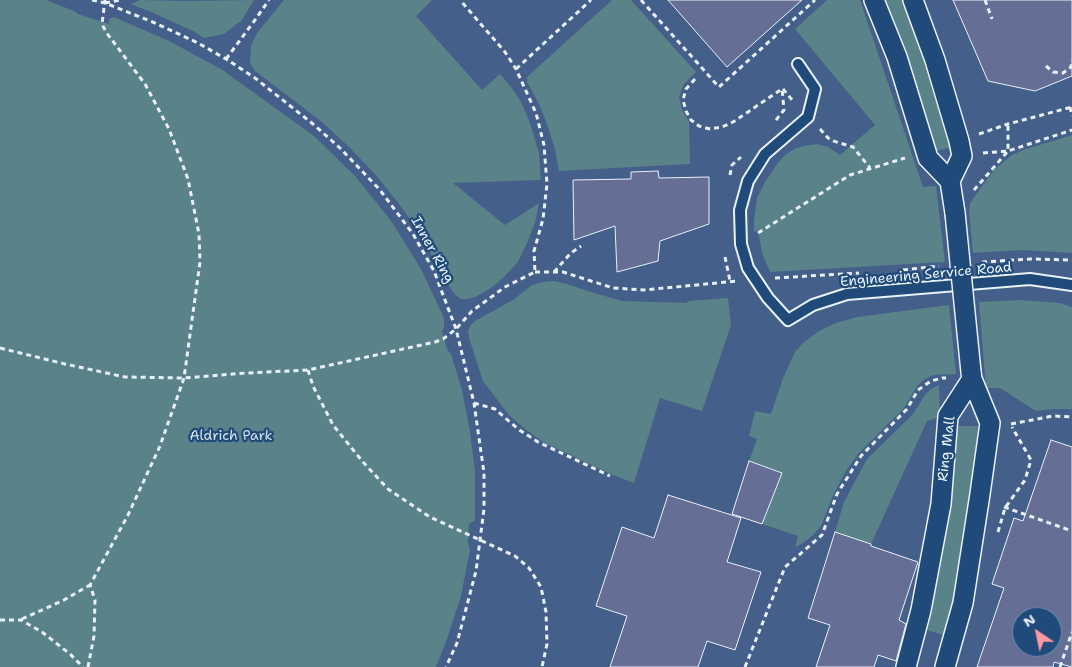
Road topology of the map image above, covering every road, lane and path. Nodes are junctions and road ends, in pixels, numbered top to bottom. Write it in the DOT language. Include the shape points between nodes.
graph roads {
  1 [pos="92,0"];
  2 [pos="120,0"];
  3 [pos="269,0"];
  4 [pos="460,0"];
  5 [pos="591,0"];
  6 [pos="641,0"];
  7 [pos="815,0"];
  8 [pos="874,0"];
  9 [pos="913,0"];
  10 [pos="985,0"];
  11 [pos="105,2"];
  12 [pos="992,19"];
  13 [pos="226,59"];
  14 [pos="1072,60"];
  15 [pos="798,64"];
  16 [pos="1046,66"];
  17 [pos="516,69"];
  18 [pos="695,79"];
  19 [pos="782,88"];
  20 [pos="1071,107"];
  21 [pos="1072,116"];
  22 [pos="1008,124"];
  23 [pos="1072,130"];
  24 [pos="959,141"];
  25 [pos="852,147"];
  26 [pos="926,151"];
  27 [pos="1008,151"];
  28 [pos="870,168"];
  29 [pos="950,181"];
  30 [pos="955,210"];
  31 [pos="741,244"];
  32 [pos="580,246"];
  33 [pos="1072,260"];
  34 [pos="980,262"];
  35 [pos="940,266"];
  36 [pos="901,270"];
  37 [pos="535,272"];
  38 [pos="554,272"];
  39 [pos="862,273"];
  40 [pos="754,279"];
  41 [pos="1072,285"];
  42 [pos="456,329"];
  43 [pos="0,348"];
  44 [pos="308,370"];
  45 [pos="971,376"];
  46 [pos="184,378"];
  47 [pos="474,403"];
  48 [pos="1072,417"];
  49 [pos="990,423"];
  50 [pos="1010,424"];
  51 [pos="610,476"];
  52 [pos="980,494"];
  53 [pos="1005,508"];
  54 [pos="1072,531"];
  55 [pos="481,540"];
  56 [pos="90,585"];
  57 [pos="0,620"];
  58 [pos="22,620"];
  59 [pos="1072,632"];
  60 [pos="83,667"];
  61 [pos="88,667"];
  62 [pos="446,667"];
  63 [pos="542,667"];
  64 [pos="745,667"];
  65 [pos="906,667"];
  66 [pos="945,667"];
  67 [pos="1060,667"];
  1 -- 11 [label="path, Inner Ring"];
  2 -- 11 [label="path"];
  3 -- 13 [label="path"];
  4 -- 17 [label="path"];
  5 -- 17 [label="path"];
  6 -- 7 [label="path" via="719,87"];
  8 -- 26 [label="street" via="897,57"];
  9 -- 24 [label="street"];
  10 -- 12 [label="path"];
  11 -- 13 [label="path, Inner Ring" via="198,43"];
  11 -- 46 [label="path" via="102,24 145,84 170,129 188,179 199,234 200,262"];
  13 -- 42 [label="path, Inner Ring" via="312,124 380,190 430,263"];
  14 -- 16 [label="path" via="1071,67 1063,73 1053,72"];
  15 -- 31 [label="lane" via="816,89 808,117 765,154 748,180 740,210"];
  17 -- 37 [label="path" via="536,114 544,145 547,184 543,219 534,251"];
  18 -- 19 [label="path" via="686,89 684,106 691,120 710,129 733,122"];
  20 -- 21 [label="path"];
  20 -- 22 [label="path"];
  22 -- 24 [label="path"];
  22 -- 27 [label="path"];
  23 -- 27 [label="path"];
  24 -- 29 [label="street" via="962,156"];
  25 -- 28 [label="path"];
  26 -- 28 [label="path"];
  26 -- 29 [label="street" via="928,158"];
  27 -- 30 [label="path"];
  28 -- 31 [label="path" via="850,175"];
  29 -- 30 [label="street"];
  30 -- 45 [label="street, bridge"];
  31 -- 40 [label="lane"];
  32 -- 38 [label="path"];
  33 -- 34 [label="path"];
  35 -- 36 [label="path"];
  37 -- 38 [label="path"];
  37 -- 42 [label="path" via="505,287 472,311"];
  38 -- 40 [label="path" via="613,288 644,290"];
  39 -- 40 [label="path"];
  40 -- 41 [label="lane, Engineering Service Road" via="788,320 813,305 847,294 1030,280"];
  42 -- 44 [label="path" via="435,342"];
  42 -- 47 [label="path, Inner Ring"];
  43 -- 46 [label="path" via="125,377"];
  44 -- 46 [label="path"];
  44 -- 55 [label="path" via="333,424 388,489 430,517"];
  45 -- 49 [label="street"];
  45 -- 64 [label="path" via="931,380 918,390 907,410 861,456 837,494 822,535 785,567"];
  45 -- 65 [label="street, Ring Mall" via="948,416 941,504 921,610"];
  46 -- 56 [label="path" via="160,446"];
  47 -- 51 [label="path" via="495,409 538,442"];
  47 -- 55 [label="path, Inner Ring" via="484,473"];
  48 -- 50 [label="path" via="1053,416"];
  49 -- 50 [label="path"];
  49 -- 52 [label="street"];
  50 -- 53 [label="path" via="1031,460 1025,480"];
  52 -- 53 [label="path"];
  52 -- 66 [label="street" via="962,603"];
  53 -- 54 [label="path"];
  55 -- 62 [label="path, Inner Ring" via="458,643"];
  55 -- 63 [label="path" via="515,556 541,587 547,644"];
  56 -- 58 [label="path"];
  56 -- 61 [label="path" via="95,600 94,636"];
  57 -- 58 [label="path"];
  58 -- 60 [label="path" via="42,632"];
  59 -- 67 [label="path"];
}
